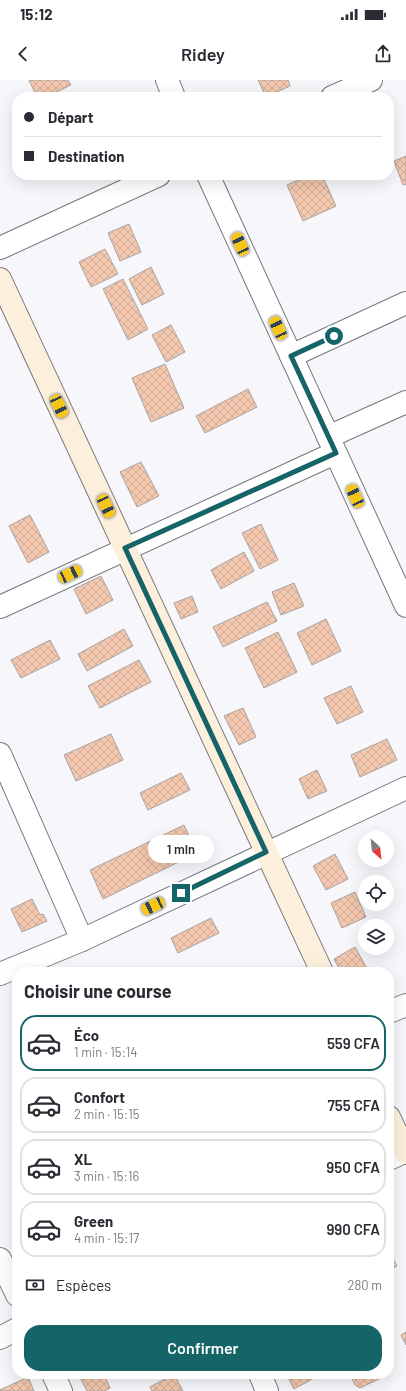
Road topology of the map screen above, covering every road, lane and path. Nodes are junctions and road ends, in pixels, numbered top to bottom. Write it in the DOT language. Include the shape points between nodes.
graph roads {
  1 [pos="167,80"];
  2 [pos="371,80"];
  3 [pos="172,92"];
  4 [pos="343,92"];
  5 [pos="149,180"];
  6 [pos="210,180"];
  7 [pos="0,248"];
  8 [pos="0,279"];
  9 [pos="406,303"];
  10 [pos="291,356"];
  11 [pos="406,402"];
  12 [pos="332,445"];
  13 [pos="125,548"];
  14 [pos="406,606"];
  15 [pos="0,607"];
  16 [pos="0,754"];
  17 [pos="406,788"];
  18 [pos="266,852"];
  19 [pos="82,940"];
  20 [pos="17,967"];
  21 [pos="320,967"];
  22 [pos="12,969"];
  23 [pos="0,974"];
  24 [pos="406,1005"];
  25 [pos="394,1010"];
  26 [pos="394,1131"];
  27 [pos="402,1154"];
  28 [pos="0,1259"];
  29 [pos="12,1284"];
  30 [pos="12,1332"];
  31 [pos="0,1338"];
  32 [pos="55,1379"];
  33 [pos="262,1379"];
  34 [pos="61,1391"];
  35 [pos="267,1391"];
  1 -- 3 [label="street"];
  2 -- 4 [label="street"];
  5 -- 7 [label="street"];
  6 -- 10 [label="street"];
  8 -- 13 [label="main road"];
  9 -- 10 [label="street"];
  10 -- 12 [label="street"];
  11 -- 12 [label="street"];
  12 -- 13 [label="street"];
  12 -- 14 [label="street"];
  13 -- 15 [label="street"];
  13 -- 18 [label="main road"];
  16 -- 19 [label="street"];
  17 -- 18 [label="street"];
  18 -- 19 [label="street"];
  18 -- 21 [label="main road"];
  19 -- 20 [label="street"];
  22 -- 23 [label="street"];
  24 -- 25 [label="street"];
  26 -- 27 [label="main road"];
  28 -- 29 [label="street"];
  30 -- 31 [label="street"];
  32 -- 34 [label="street"];
  33 -- 35 [label="street"];
}
